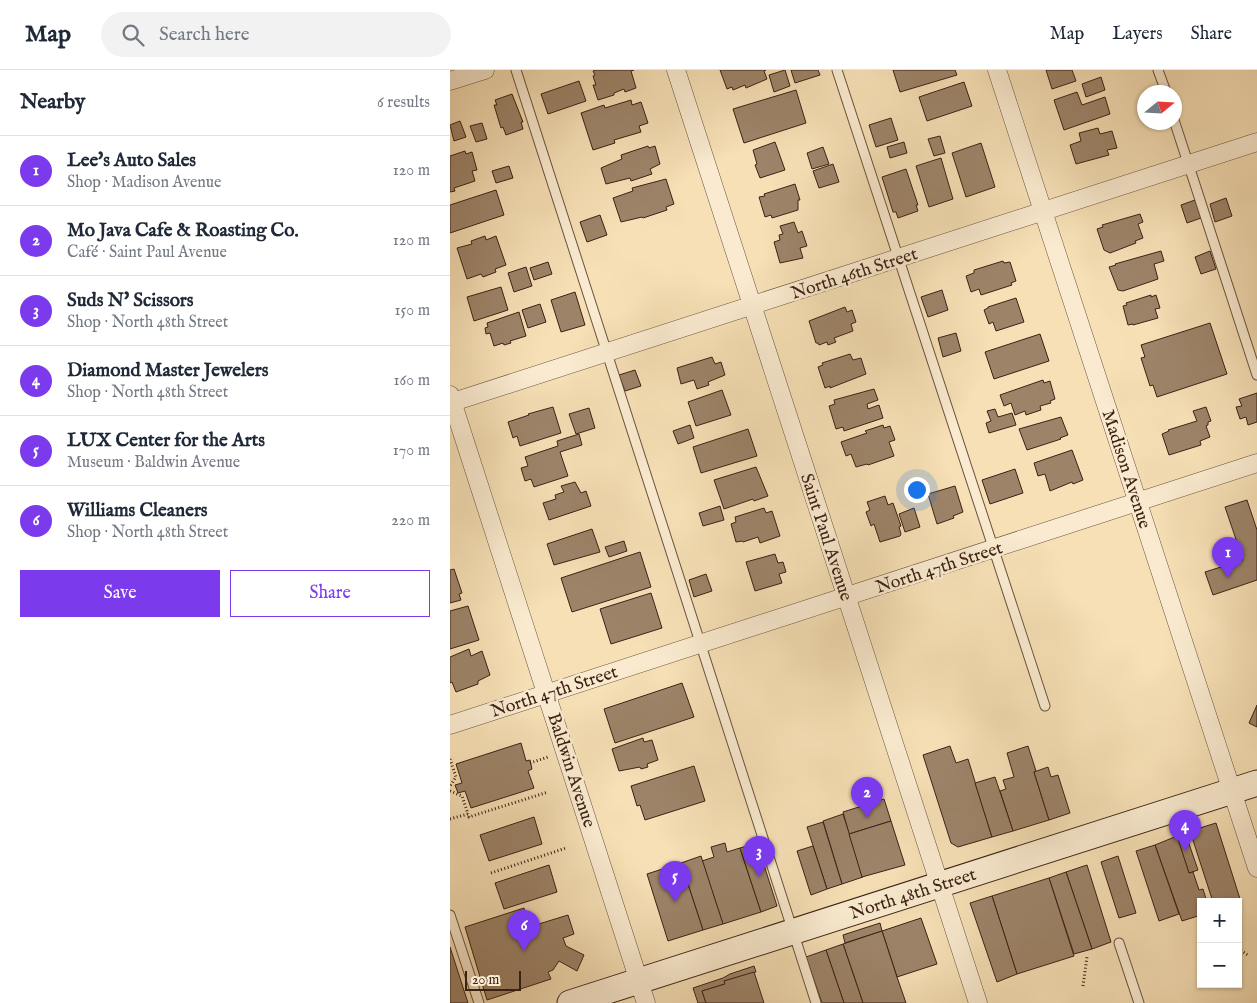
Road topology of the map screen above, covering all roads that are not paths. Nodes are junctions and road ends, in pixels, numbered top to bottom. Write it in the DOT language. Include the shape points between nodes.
graph roads {
  1 [pos="485,70"];
  2 [pos="516,70"];
  3 [pos="676,70"];
  4 [pos="837,70"];
  5 [pos="997,70"];
  6 [pos="1158,70"];
  7 [pos="450,81"];
  8 [pos="1163,85"];
  9 [pos="1177,130"];
  10 [pos="1257,142"];
  11 [pos="1189,164"];
  12 [pos="1043,211"];
  13 [pos="897,258"];
  14 [pos="752,306"];
  15 [pos="607,352"];
  16 [pos="1257,375"];
  17 [pos="451,401"];
  18 [pos="1257,463"];
  19 [pos="1138,502"];
  20 [pos="993,549"];
  21 [pos="846,596"];
  22 [pos="701,644"];
  23 [pos="548,693"];
  24 [pos="1045,706"];
  25 [pos="450,725"];
  26 [pos="1257,784"];
  27 [pos="1232,791"];
  28 [pos="1257,868"];
  29 [pos="940,884"];
  30 [pos="450,915"];
  31 [pos="793,931"];
  32 [pos="1119,943"];
  33 [pos="643,992"];
  34 [pos="479,1003"];
  35 [pos="570,1003"];
  36 [pos="816,1003"];
  37 [pos="978,1003"];
  38 [pos="1139,1003"];
  1 -- 7 [label="street"];
  2 -- 15 [label="lane"];
  3 -- 14 [label="street, Saint Paul Avenue"];
  4 -- 13 [label="lane"];
  5 -- 12 [label="street, Madison Avenue"];
  6 -- 8 [label="lane"];
  9 -- 11 [label="lane"];
  10 -- 11 [label="street, North 46th Street"];
  11 -- 12 [label="street, North 46th Street"];
  11 -- 16 [label="lane"];
  12 -- 13 [label="street, North 46th Street"];
  12 -- 19 [label="street, Madison Avenue"];
  13 -- 14 [label="street, North 46th Street"];
  13 -- 20 [label="lane"];
  14 -- 15 [label="street, North 46th Street"];
  14 -- 21 [label="street, Saint Paul Avenue"];
  15 -- 17 [label="street, North 46th Street"];
  15 -- 22 [label="lane"];
  17 -- 23 [label="street, Baldwin Avenue"];
  18 -- 19 [label="street, North 47th Street"];
  19 -- 20 [label="street, North 47th Street"];
  19 -- 27 [label="street, Madison Avenue"];
  20 -- 21 [label="street, North 47th Street"];
  20 -- 24 [label="lane"];
  21 -- 22 [label="street, North 47th Street"];
  21 -- 29 [label="street, Saint Paul Avenue"];
  22 -- 23 [label="street, North 47th Street"];
  22 -- 31 [label="lane"];
  23 -- 25 [label="street, North 47th Street"];
  23 -- 33 [label="street, Baldwin Avenue"];
  26 -- 27 [label="main road, North 48th Street"];
  27 -- 28 [label="street, Madison Avenue"];
  27 -- 29 [label="main road, North 48th Street"];
  29 -- 31 [label="main road, North 48th Street"];
  29 -- 37 [label="street, Saint Paul Avenue"];
  30 -- 34 [label="lane"];
  31 -- 33 [label="main road, North 48th Street"];
  31 -- 36 [label="lane"];
  32 -- 38 [label="lane"];
  33 -- 35 [label="main road, North 48th Street"];
}
